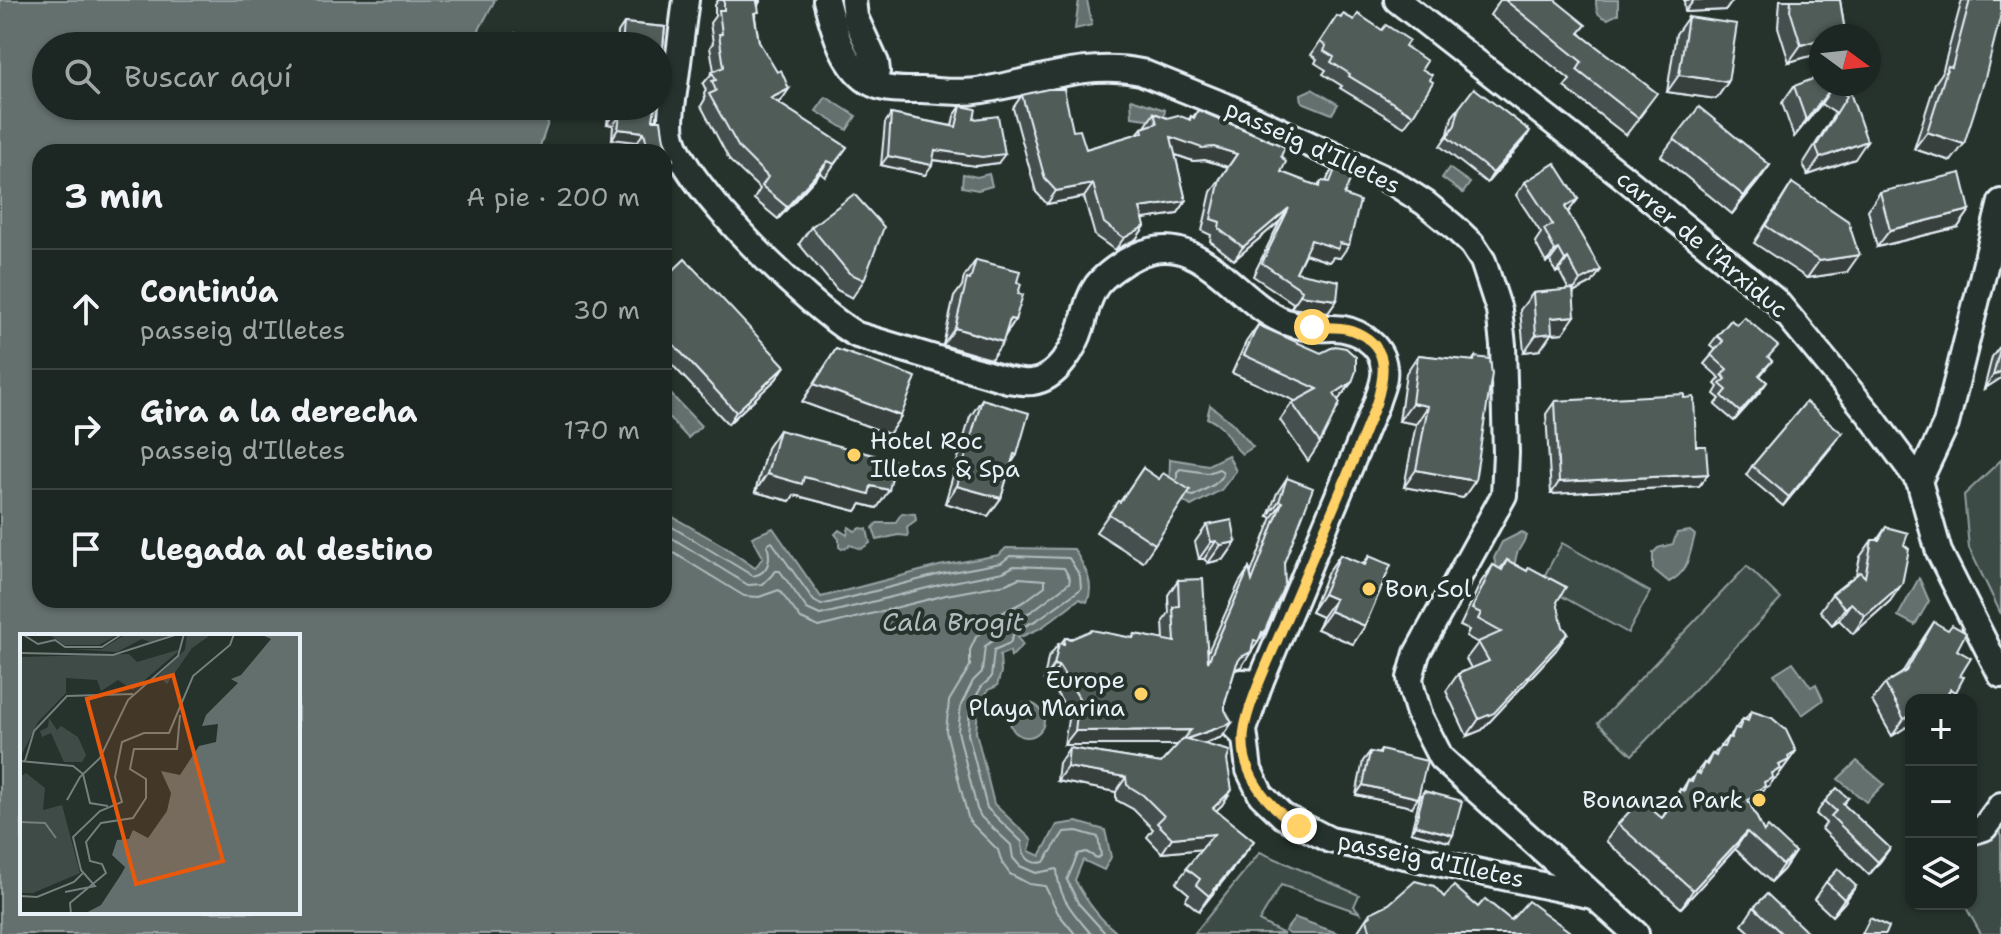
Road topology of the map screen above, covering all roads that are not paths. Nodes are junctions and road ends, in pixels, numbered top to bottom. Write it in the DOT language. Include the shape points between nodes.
graph roads {
  1 [pos="686,0"];
  2 [pos="826,0"];
  3 [pos="853,0"];
  4 [pos="1397,0"];
  5 [pos="870,49"];
  6 [pos="862,75"];
  7 [pos="930,90"];
  8 [pos="672,109"];
  9 [pos="672,120"];
  10 [pos="2001,202"];
  11 [pos="1919,481"];
  12 [pos="2001,675"];
  13 [pos="2001,805"];
  14 [pos="1977,830"];
  15 [pos="1546,852"];
  16 [pos="1534,882"];
  17 [pos="1593,896"];
  18 [pos="1636,934"];
  1 -- 8 [label="street, passeig d'Illetes"];
  2 -- 6 [label="street" via="845,54"];
  3 -- 5 [label="street"];
  4 -- 11 [label="street, carrer de l'Arxiduc" via="1776,301"];
  5 -- 6 [label="street" via="877,71"];
  5 -- 7 [label="street" via="898,76"];
  6 -- 7 [label="street, passeig d'Illetes" via="873,84 899,90"];
  7 -- 15 [label="street, passeig d'Illetes" via="982,91 1086,68 1141,72 1366,168 1425,203 1472,244 1499,310 1504,495 1417,653 1410,678 1420,717 1441,758"];
  9 -- 16 [label="street, passeig d'Illetes" via="677,150 693,179 797,289 857,335 1008,380 1033,382 1055,371 1071,350 1089,300 1107,275 1135,256 1176,250 1200,257 1245,297 1284,321 1351,330 1376,349 1384,379 1260,683 1244,736 1249,770 1261,795 1283,816 1330,840"];
  10 -- 11 [label="street" via="1946,424"];
  11 -- 12 [label="street, carrer de l'Arxiduc" via="1939,552"];
  13 -- 14 [label="street"];
  15 -- 16 [label="street" via="1550,868"];
  15 -- 17 [label="street, passeig d'Illetes"];
  16 -- 17 [label="street, passeig d'Illetes"];
  17 -- 18 [label="street, passeig d'Illetes"];
}
